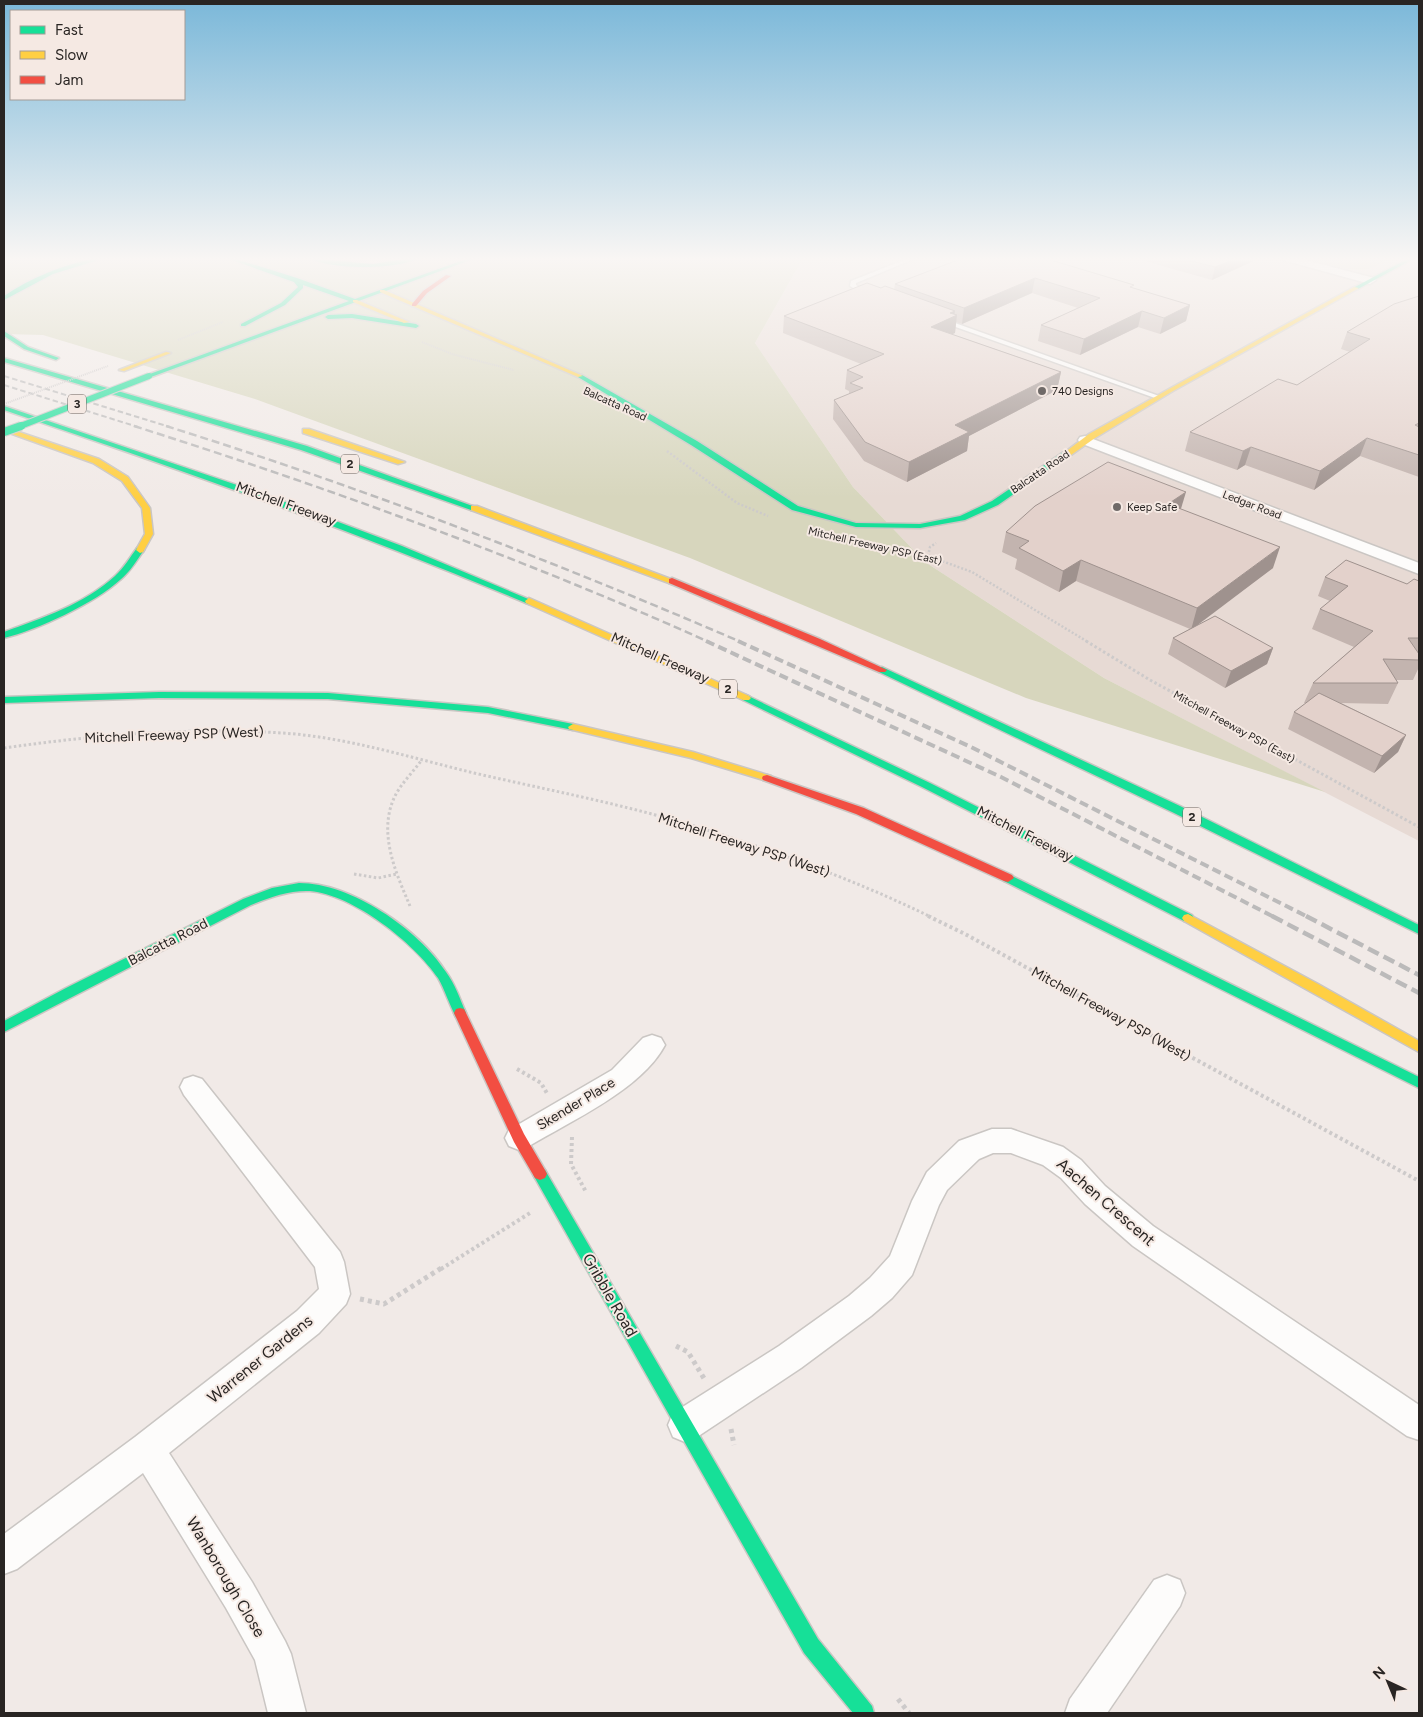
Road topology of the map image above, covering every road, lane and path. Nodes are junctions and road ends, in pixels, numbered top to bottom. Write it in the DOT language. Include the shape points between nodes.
graph roads {
  1 [pos="12,338"];
  2 [pos="196,338"];
  3 [pos="255,338"];
  4 [pos="491,338"];
  5 [pos="992,338"];
  6 [pos="1264,338"];
  7 [pos="416,340"];
  8 [pos="174,346"];
  9 [pos="4,360"];
  10 [pos="69,361"];
  11 [pos="518,371"];
  12 [pos="112,372"];
  13 [pos="557,379"];
  14 [pos="156,386"];
  15 [pos="68,390"];
  16 [pos="1157,397"];
  17 [pos="31,403"];
  18 [pos="4,404"];
  19 [pos="4,408"];
  20 [pos="4,413"];
  21 [pos="651,420"];
  22 [pos="298,428"];
  23 [pos="4,431"];
  24 [pos="1085,440"];
  25 [pos="663,449"];
  26 [pos="416,468"];
  27 [pos="773,518"];
  28 [pos="557,526"];
  29 [pos="873,546"];
  30 [pos="1419,569"];
  31 [pos="689,588"];
  32 [pos="4,635"];
  33 [pos="4,700"];
  34 [pos="4,748"];
  35 [pos="421,760"];
  36 [pos="1419,827"];
  37 [pos="341,895"];
  38 [pos="397,927"];
  39 [pos="1419,930"];
  40 [pos="4,1027"];
  41 [pos="652,1045"];
  42 [pos="1419,1047"];
  43 [pos="512,1060"];
  44 [pos="1419,1083"];
  45 [pos="193,1087"];
  46 [pos="559,1114"];
  47 [pos="519,1138"];
  48 [pos="1419,1181"];
  49 [pos="554,1198"];
  50 [pos="590,1200"];
  51 [pos="335,1294"];
  52 [pos="672,1345"];
  53 [pos="718,1403"];
  54 [pos="1419,1424"];
  55 [pos="684,1425"];
  56 [pos="147,1448"];
  57 [pos="735,1454"];
  58 [pos="4,1556"];
  59 [pos="1167,1593"];
  60 [pos="897,1698"];
  61 [pos="287,1713"];
  62 [pos="866,1713"];
  63 [pos="909,1713"];
  64 [pos="1084,1713"];
  1 -- 10 [label="main road" via="26,348"];
  2 -- 8 [label="path"];
  3 -- 23 [label="main road, 3, bridge"];
  4 -- 21 [label="main road, Balcatta Road" via="582,377"];
  5 -- 16 [label="lane"];
  6 -- 16 [label="main road, Balcatta Road"];
  7 -- 11 [label="path" via="452,354"];
  8 -- 12 [label="main road, 3"];
  9 -- 31 [label="main road, 2" via="304,448 526,526"];
  12 -- 14 [label="main road"];
  12 -- 15 [label="main road, 3"];
  12 -- 18 [label="path, bridge"];
  13 -- 21 [label="main road, Balcatta Road"];
  16 -- 24 [label="main road, Balcatta Road"];
  17 -- 20 [label="main road"];
  19 -- 42 [label="main road, Mitchell Freeway / 2" via="160,459 352,529 546,607 677,666 848,746 1063,853"];
  21 -- 24 [label="main road, Balcatta Road" via="694,443 795,508 844,523 892,527 932,525 963,518 991,505"];
  22 -- 26 [label="main road"];
  23 -- 32 [label="main road" via="96,462 125,479 146,508 149,534 142,550 124,571 89,598 62,613"];
  24 -- 30 [label="street, Ledgar Road"];
  25 -- 27 [label="path" via="737,503"];
  28 -- 31 [label="main road"];
  29 -- 36 [label="path, Mitchell Freeway PSP (East)" via="928,556 972,572 1150,680"];
  31 -- 39 [label="main road, 2" via="963,707"];
  33 -- 44 [label="main road" via="159,694 328,696 488,710 693,755 860,811 994,871"];
  34 -- 35 [label="path, Mitchell Freeway PSP (West)" via="135,734 258,731 324,738"];
  35 -- 38 [label="path" via="394,799 387,824 394,864 413,916"];
  35 -- 48 [label="path, Mitchell Freeway PSP (West)" via="686,824 798,860 869,889 965,934"];
  37 -- 38 [label="main road, Gribble Road"];
  37 -- 40 [label="main road, Balcatta Road" via="302,887 262,895"];
  38 -- 47 [label="main road, Gribble Road" via="441,973"];
  41 -- 46 [label="street, Skender Place" via="621,1078"];
  43 -- 46 [label="path" via="517,1068 541,1083"];
  45 -- 51 [label="street" via="329,1262"];
  46 -- 47 [label="street, Skender Place"];
  46 -- 50 [label="path" via="572,1137 571,1164"];
  47 -- 49 [label="main road, Gribble Road"];
  49 -- 51 [label="path" via="384,1304"];
  49 -- 55 [label="main road, Gribble Road"];
  51 -- 56 [label="street, Warrener Gardens" via="308,1322"];
  52 -- 53 [label="path" via="688,1352"];
  53 -- 54 [label="street, Aachen Crescent" via="790,1357 881,1288 901,1265 937,1181 970,1150 992,1141 1011,1141 1053,1156 1143,1236"];
  53 -- 55 [label="street, Aachen Crescent"];
  53 -- 57 [label="path" via="730,1422"];
  55 -- 62 [label="main road, Gribble Road" via="811,1646"];
  56 -- 58 [label="street, Warrener Gardens"];
  56 -- 61 [label="street, Wanborough Close" via="272,1654"];
  59 -- 64 [label="street"];
  60 -- 63 [label="path"];
}
